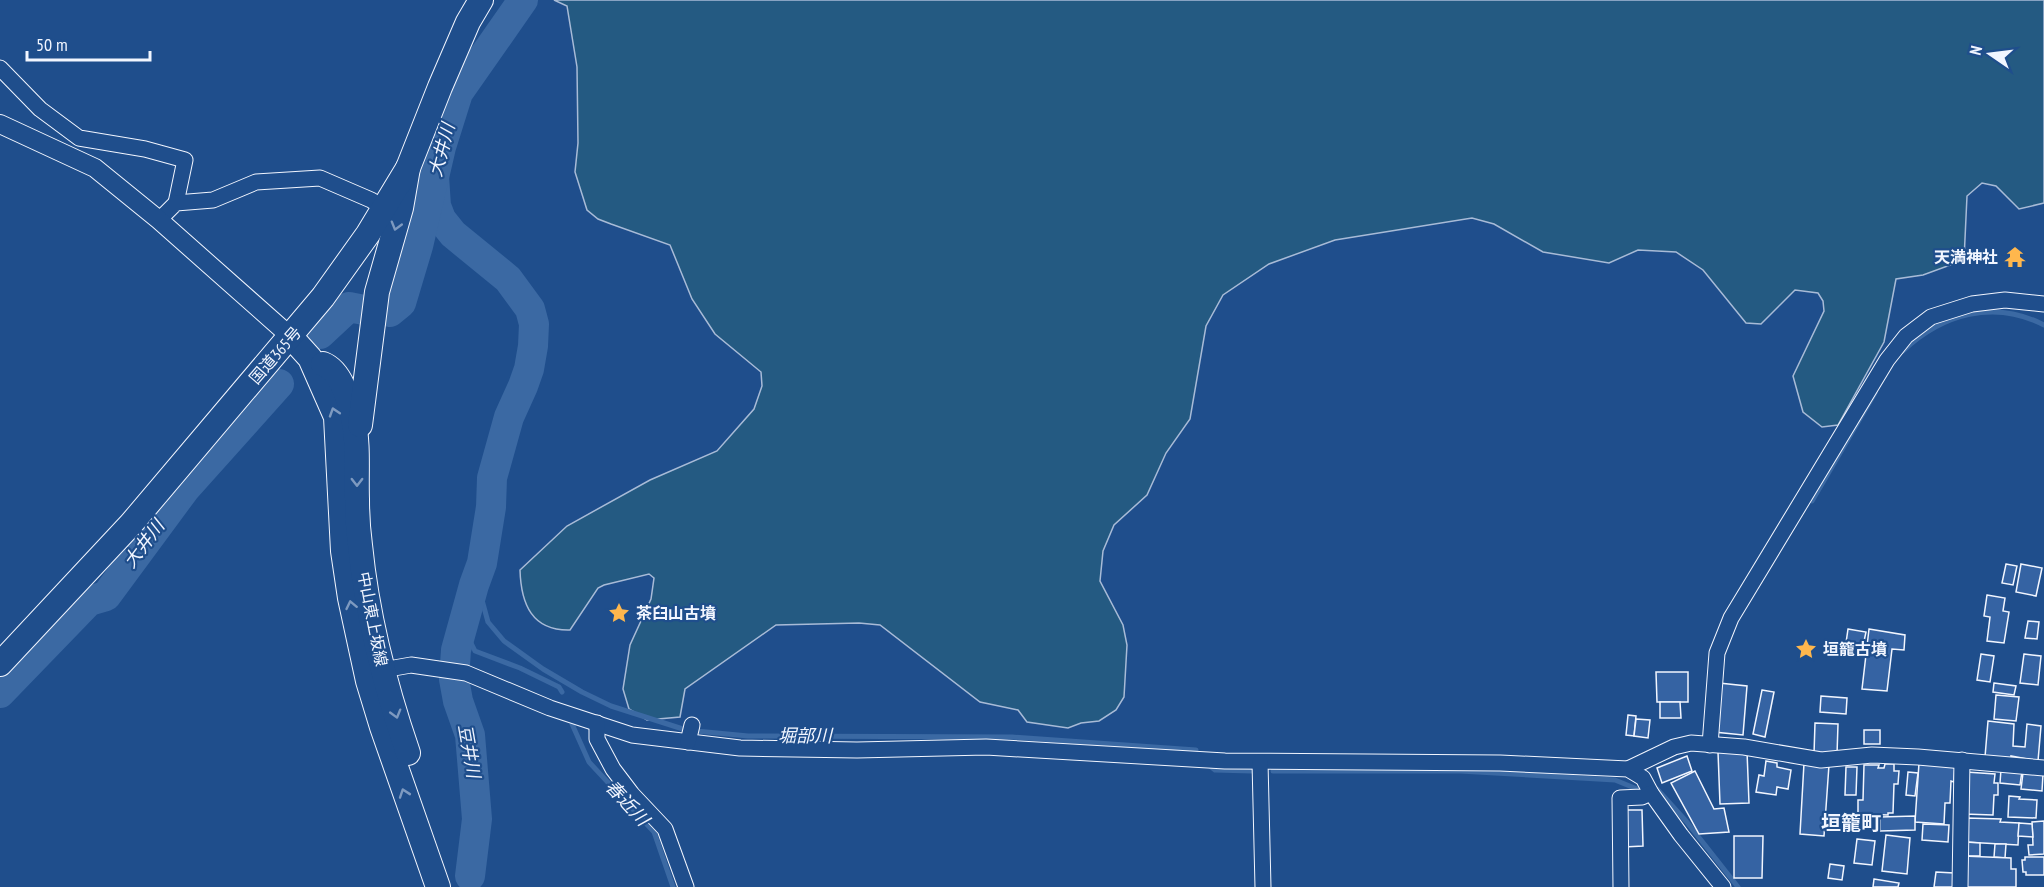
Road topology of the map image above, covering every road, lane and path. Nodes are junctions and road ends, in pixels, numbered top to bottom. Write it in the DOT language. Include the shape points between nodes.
graph roads {
  1 [pos="481,0"];
  2 [pos="0,68"];
  3 [pos="0,124"];
  4 [pos="408,168"];
  5 [pos="176,203"];
  6 [pos="384,208"];
  7 [pos="159,220"];
  8 [pos="2044,304"];
  9 [pos="291,337"];
  10 [pos="310,358"];
  11 [pos="357,446"];
  12 [pos="0,664"];
  13 [pos="376,677"];
  14 [pos="597,723"];
  15 [pos="1710,745"];
  16 [pos="1962,760"];
  17 [pos="1260,762"];
  18 [pos="2044,768"];
  19 [pos="1628,769"];
  20 [pos="1651,793"];
  21 [pos="438,887"];
  22 [pos="456,887"];
  23 [pos="686,887"];
  24 [pos="1263,887"];
  25 [pos="1621,887"];
  26 [pos="1723,887"];
  27 [pos="1960,887"];
  1 -- 4 [label="main road, 国道365号" via="468,22"];
  2 -- 5 [label="street" via="40,109 80,138 185,160"];
  3 -- 7 [label="street" via="95,168"];
  4 -- 6 [label="main road, 国道365号"];
  4 -- 11 [label="main road, one-way" via="377,292"];
  5 -- 6 [label="street" via="213,200 256,182 320,178"];
  5 -- 7 [label="street"];
  6 -- 9 [label="main road, 国道365号"];
  7 -- 9 [label="street"];
  8 -- 15 [label="street" via="2005,300 1971,304 1931,317 1906,336 1887,360 1731,618 1717,653"];
  9 -- 10 [label="main road, 中山東上坂線"];
  9 -- 12 [label="main road, 国道365号" via="131,524"];
  10 -- 11 [label="main road, 中山東上坂線" via="330,366 347,396"];
  13 -- 10 [label="main road, 中山東上坂線, one-way" via="350,598 342,551 336,417"];
  11 -- 13 [label="main road, 中山東上坂線, one-way" via="360,548"];
  13 -- 14 [label="street" via="411,665 466,673"];
  21 -- 13 [label="main road, 中山東上坂線, one-way" via="382,727"];
  13 -- 22 [label="main road, 中山東上坂線, one-way" via="398,723"];
  14 -- 17 [label="street" via="632,735 690,734 740,747 986,747"];
  14 -- 23 [label="street" via="597,739 613,770 664,829"];
  15 -- 16 [label="street" via="1821,760 1872,755"];
  15 -- 19 [label="street" via="1691,743 1674,747"];
  16 -- 18 [label="street"];
  16 -- 27 [label="street"];
  17 -- 19 [label="street"];
  17 -- 24 [label="street"];
  19 -- 20 [label="street" via="1643,778"];
  20 -- 25 [label="street" via="1620,798"];
  20 -- 26 [label="street"];
}
